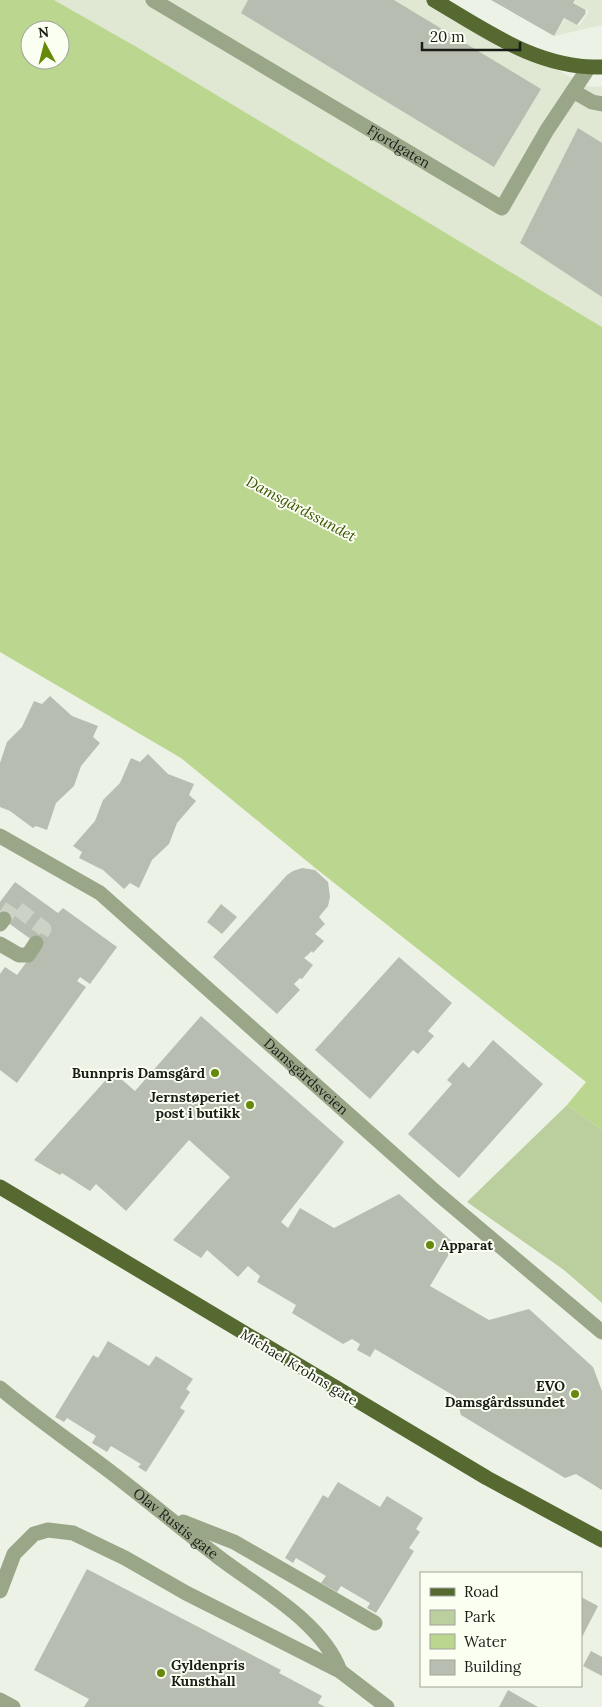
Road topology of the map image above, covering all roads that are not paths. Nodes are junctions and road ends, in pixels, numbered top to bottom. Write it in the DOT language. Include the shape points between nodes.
graph roads {
  1 [pos="152,0"];
  2 [pos="434,0"];
  3 [pos="175,5"];
  4 [pos="596,67"];
  5 [pos="573,91"];
  6 [pos="602,104"];
  7 [pos="0,836"];
  8 [pos="36,943"];
  9 [pos="0,944"];
  10 [pos="0,1187"];
  11 [pos="602,1332"];
  12 [pos="0,1388"];
  13 [pos="168,1516"];
  14 [pos="602,1540"];
  15 [pos="0,1591"];
  16 [pos="375,1623"];
  17 [pos="340,1671"];
  18 [pos="0,1700"];
  19 [pos="13,1707"];
  20 [pos="387,1707"];
  1 -- 3 [label="street, Fjordgaten"];
  2 -- 4 [label="main road" via="513,46 557,64"];
  3 -- 5 [label="street, Fjordgaten" via="502,208"];
  4 -- 5 [label="street, Fjordgaten"];
  5 -- 6 [label="street"];
  7 -- 11 [label="street, Damsgårdsveien" via="100,893 437,1193"];
  8 -- 9 [label="street" via="28,955 19,955"];
  10 -- 14 [label="main road, Michael Krohns gate" via="487,1478"];
  12 -- 13 [label="street, Olav Rustis gate"];
  13 -- 16 [label="street" via="234,1542"];
  13 -- 17 [label="street, Olav Rustis gate" via="302,1620 335,1658"];
  15 -- 17 [label="street, Olav Rustis gate" via="14,1554 34,1534 48,1530 73,1533"];
  17 -- 20 [label="street, Olav Rustis gate"];
  18 -- 19 [label="street"];
}
